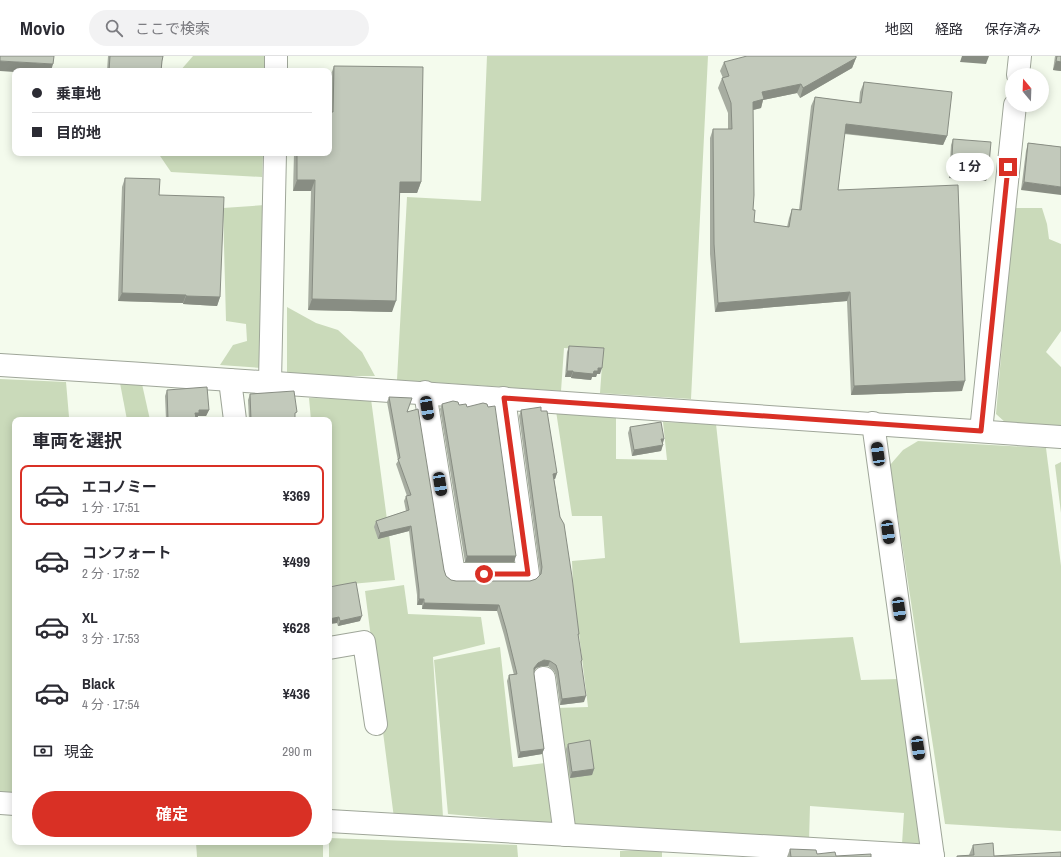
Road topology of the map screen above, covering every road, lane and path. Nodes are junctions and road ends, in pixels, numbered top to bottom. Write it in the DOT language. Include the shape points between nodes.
graph roads {
  1 [pos="276,56"];
  2 [pos="1020,56"];
  3 [pos="276,68"];
  4 [pos="1019,68"];
  5 [pos="1014,112"];
  6 [pos="275,156"];
  7 [pos="0,365"];
  8 [pos="230,380"];
  9 [pos="270,382"];
  10 [pos="425,392"];
  11 [pos="504,398"];
  12 [pos="235,417"];
  13 [pos="873,423"];
  14 [pos="981,431"];
  15 [pos="1061,438"];
  16 [pos="332,647"];
  17 [pos="544,678"];
  18 [pos="376,724"];
  19 [pos="0,803"];
  20 [pos="12,804"];
  21 [pos="332,821"];
  22 [pos="565,835"];
  23 [pos="933,857"];
  1 -- 3 [label="street"];
  2 -- 4 [label="street"];
  5 -- 14 [label="street"];
  6 -- 9 [label="street"];
  7 -- 8 [label="street"];
  8 -- 9 [label="street"];
  8 -- 12 [label="street"];
  9 -- 10 [label="street"];
  10 -- 11 [label="street"];
  10 -- 11 [label="street" via="454,574 528,574"];
  11 -- 13 [label="street"];
  13 -- 14 [label="street"];
  13 -- 23 [label="street"];
  14 -- 15 [label="street"];
  16 -- 18 [label="street" via="364,642"];
  17 -- 22 [label="street"];
  19 -- 20 [label="street"];
  21 -- 22 [label="street"];
  22 -- 23 [label="street"];
}
